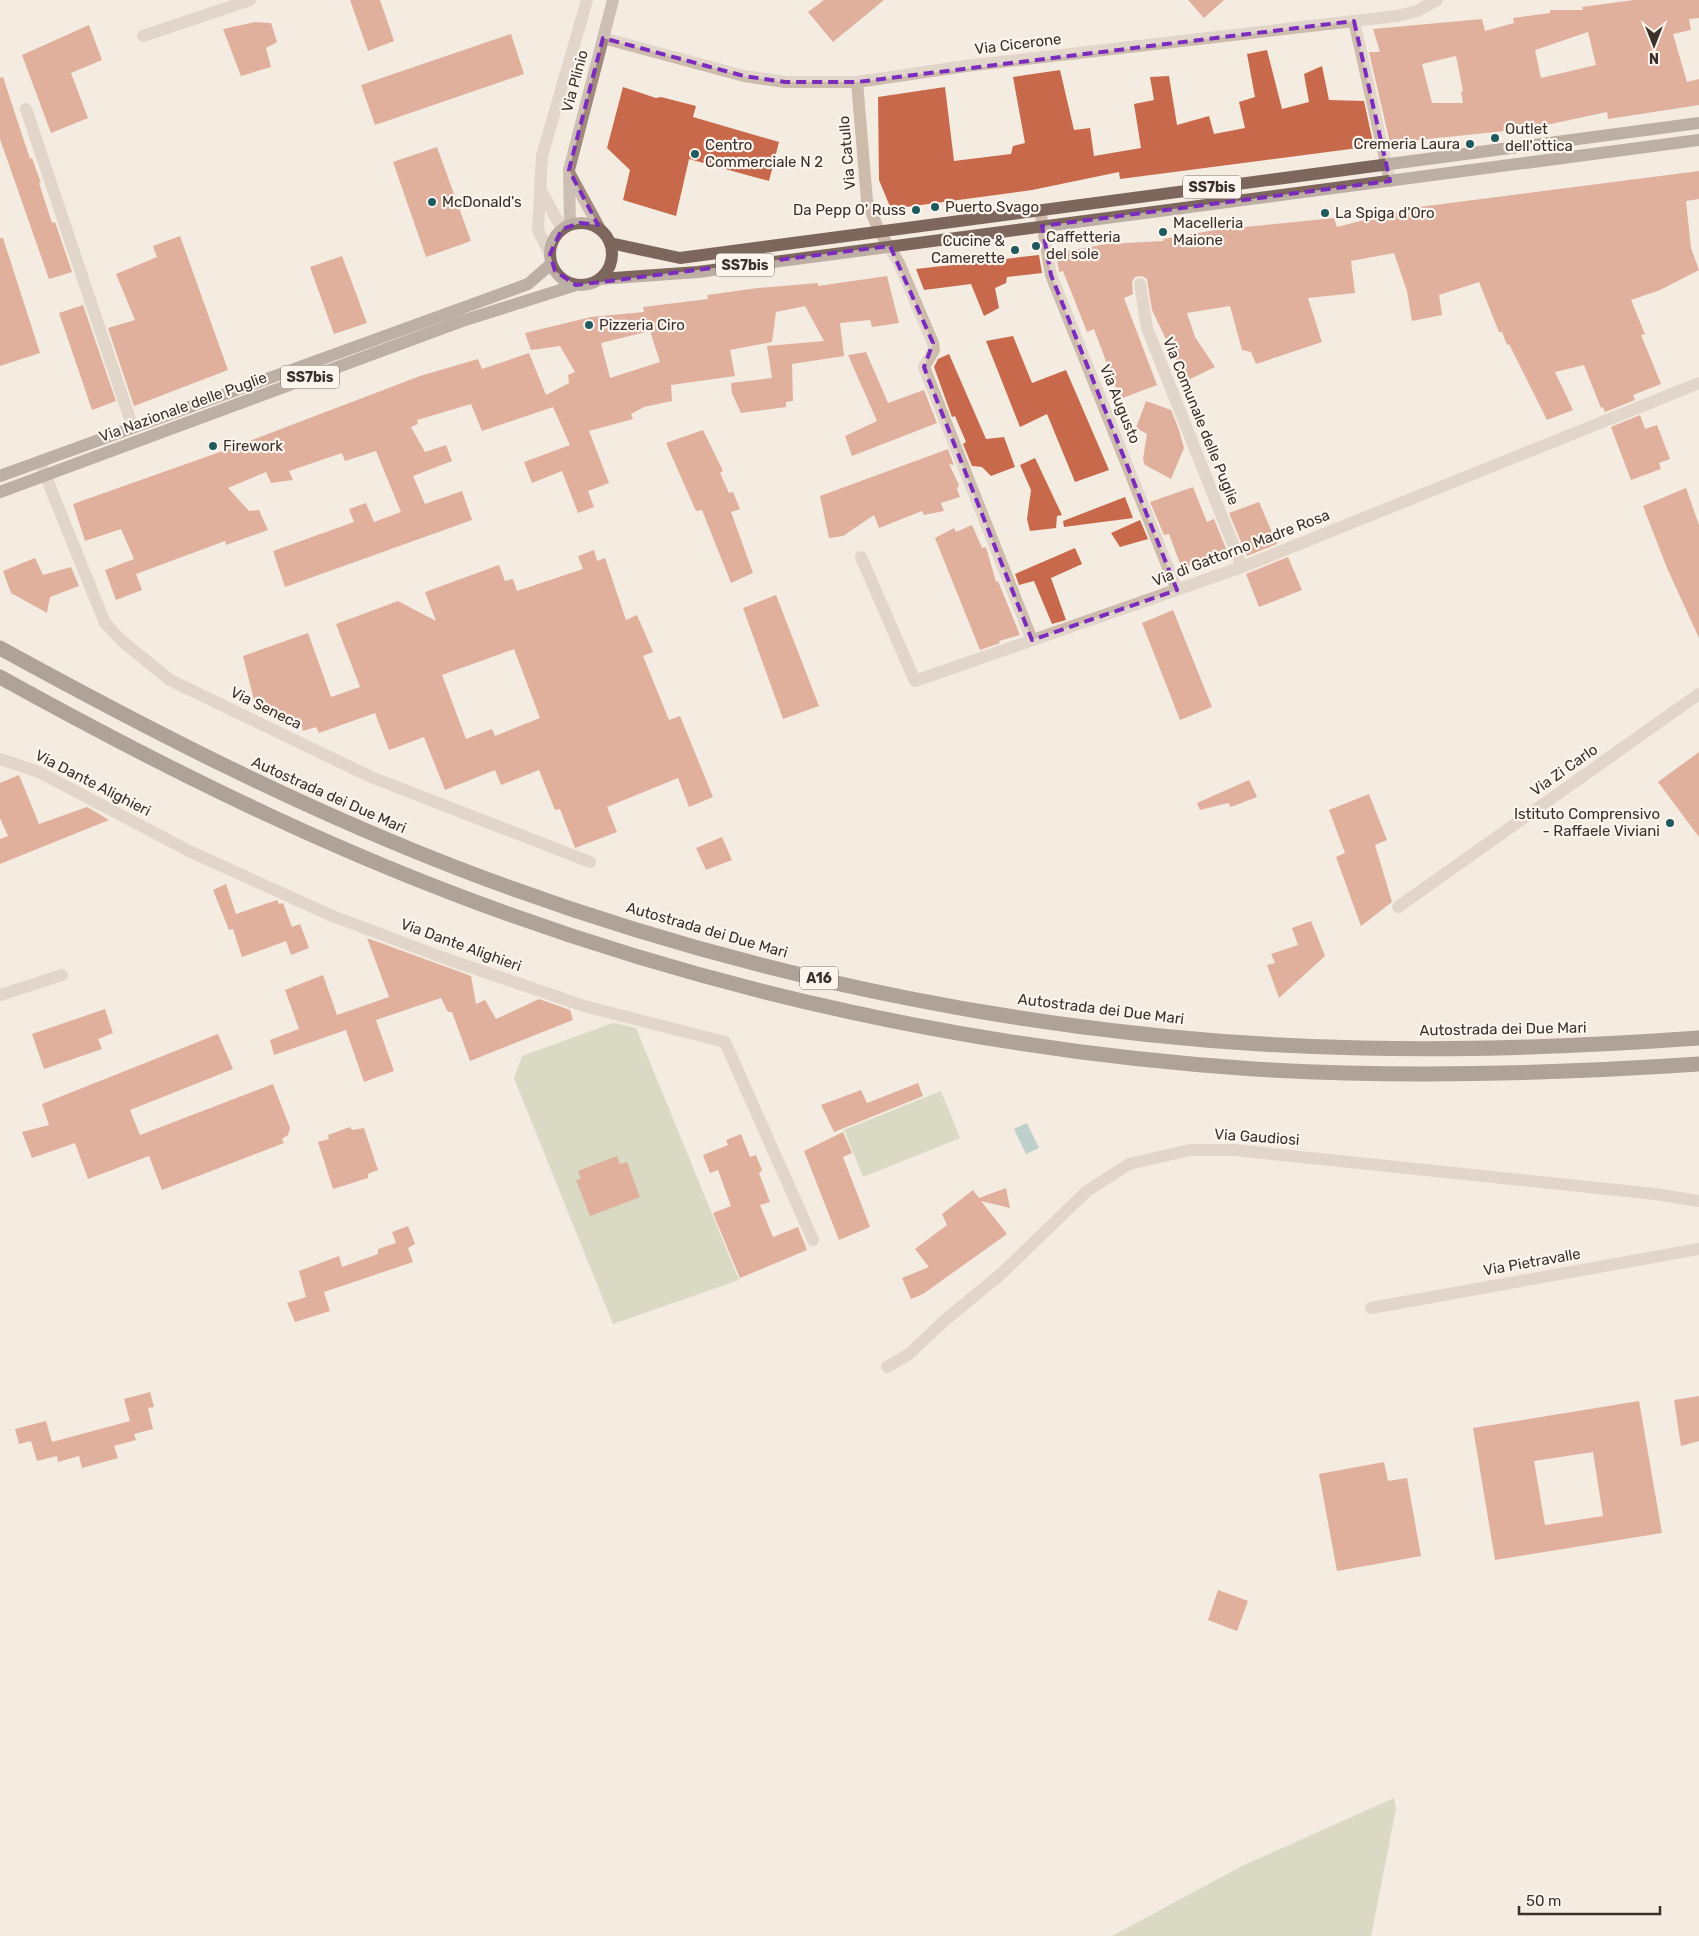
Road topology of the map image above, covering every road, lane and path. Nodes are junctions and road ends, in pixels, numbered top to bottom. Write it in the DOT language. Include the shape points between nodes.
graph roads {
  1 [pos="250,0"];
  2 [pos="587,0"];
  3 [pos="612,0"];
  4 [pos="1437,0"];
  5 [pos="1354,21"];
  6 [pos="142,36"];
  7 [pos="603,38"];
  8 [pos="857,82"];
  9 [pos="26,109"];
  10 [pos="1699,124"];
  11 [pos="1699,140"];
  12 [pos="1385,164"];
  13 [pos="568,170"];
  14 [pos="1390,181"];
  15 [pos="540,188"];
  16 [pos="1040,210"];
  17 [pos="1042,226"];
  18 [pos="566,227"];
  19 [pos="600,229"];
  20 [pos="879,231"];
  21 [pos="610,243"];
  22 [pos="890,246"];
  23 [pos="550,259"];
  24 [pos="600,279"];
  25 [pos="1140,284"];
  26 [pos="576,285"];
  27 [pos="1699,383"];
  28 [pos="133,428"];
  29 [pos="40,462"];
  30 [pos="46,475"];
  31 [pos="0,476"];
  32 [pos="0,492"];
  33 [pos="861,557"];
  34 [pos="1242,567"];
  35 [pos="1177,590"];
  36 [pos="1032,640"];
  37 [pos="0,648"];
  38 [pos="0,677"];
  39 [pos="1699,694"];
  40 [pos="0,759"];
  41 [pos="590,862"];
  42 [pos="1398,907"];
  43 [pos="62,975"];
  44 [pos="0,996"];
  45 [pos="1699,1038"];
  46 [pos="1699,1064"];
  47 [pos="1699,1201"];
  48 [pos="813,1240"];
  49 [pos="1699,1249"];
  50 [pos="1371,1308"];
  51 [pos="887,1367"];
  1 -- 6 [label="street"];
  2 -- 15 [label="street" via="542,156"];
  3 -- 7 [label="street, Via Plinio"];
  4 -- 5 [label="street, Via Cicerone" via="1417,11"];
  5 -- 8 [label="street, Via Cicerone" via="966,66"];
  5 -- 12 [label="street"];
  7 -- 8 [label="street, Via Cicerone" via="744,76 785,82"];
  7 -- 13 [label="street, Via Plinio"];
  8 -- 20 [label="street, Via Catullo" via="867,201"];
  9 -- 28 [label="street"];
  10 -- 12 [label="main road, SS7bis"];
  11 -- 14 [label="main road, SS7bis"];
  12 -- 14 [label="street"];
  12 -- 16 [label="main road, SS7bis"];
  13 -- 18 [label="street, Via Plinio"];
  13 -- 19 [label="street"];
  14 -- 17 [label="main road, SS7bis"];
  15 -- 18 [label="street"];
  15 -- 23 [label="street" via="538,230"];
  16 -- 17 [label="street"];
  16 -- 20 [label="main road, SS7bis"];
  17 -- 22 [label="main road, SS7bis"];
  17 -- 35 [label="street, Via Augusto" via="1050,275"];
  18 -- 19 [label="main road" via="590,224"];
  18 -- 23 [label="main road, SS7bis" via="551,244"];
  19 -- 21 [label="main road"];
  20 -- 21 [label="main road, SS7bis" via="680,258"];
  20 -- 22 [label="street, Via Catullo"];
  21 -- 24 [label="main road" via="611,263"];
  22 -- 24 [label="main road, SS7bis" via="698,272"];
  22 -- 36 [label="street, Via Catullo" via="933,343 934,350 924,367"];
  23 -- 26 [label="main road" via="561,278"];
  23 -- 28 [label="main road, Via Nazionale delle Puglie / SS7bis" via="528,284"];
  24 -- 26 [label="main road, SS7bis"];
  25 -- 34 [label="street, Via Comunale delle Puglie" via="1147,328"];
  26 -- 30 [label="main road, Via Nazionale delle Puglie / SS7bis" via="462,321"];
  27 -- 34 [label="street, Via di Gattorno Madre Rosa"];
  28 -- 29 [label="main road, Via Nazionale delle Puglie / SS7bis"];
  29 -- 30 [label="street, Via Seneca"];
  29 -- 31 [label="main road, Via Nazionale delle Puglie / SS7bis"];
  30 -- 32 [label="main road, Via Nazionale delle Puglie / SS7bis"];
  30 -- 41 [label="street, Via Seneca" via="105,623 170,680 371,777"];
  33 -- 36 [label="street, Via di Gattorno Madre Rosa" via="915,681"];
  34 -- 35 [label="street, Via di Gattorno Madre Rosa"];
  35 -- 36 [label="street, Via di Gattorno Madre Rosa"];
  37 -- 45 [label="highway, Autostrada dei Due Mari / A16" via="206,758 322,812 458,868 562,906 659,936 855,987 1054,1022 1256,1043 1458,1049"];
  38 -- 46 [label="highway, A16" via="187,777 362,857 458,896 644,957 849,1011 1050,1047 1254,1068 1458,1074"];
  39 -- 42 [label="street, Via Zi Carlo"];
  40 -- 48 [label="street, Via Dante Alighieri" via="39,772 188,851 330,915 584,1006 725,1042"];
  43 -- 44 [label="street"];
  47 -- 51 [label="street, Via Gaudiosi" via="1235,1150 1190,1150 1129,1164 1087,1191 1001,1274 909,1354"];
  49 -- 50 [label="street, Via Pietravalle"];
}
